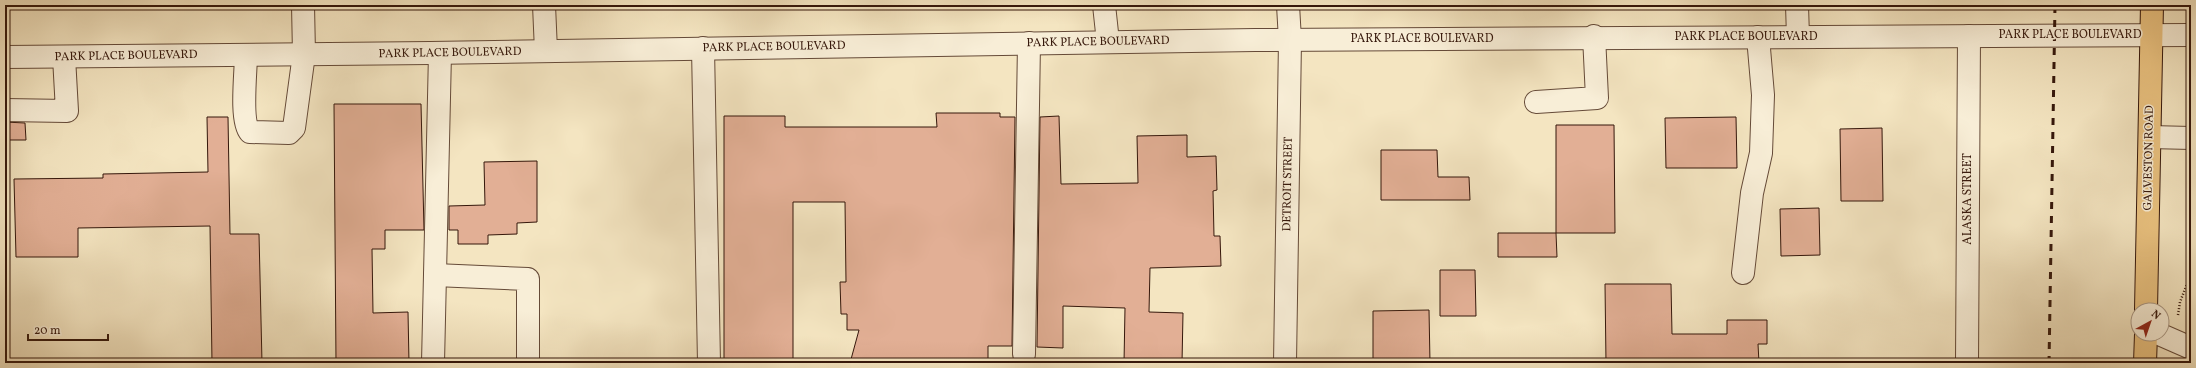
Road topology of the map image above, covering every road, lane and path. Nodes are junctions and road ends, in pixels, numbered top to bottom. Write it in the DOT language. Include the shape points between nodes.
graph roads {
  1 [pos="303,5"];
  2 [pos="544,5"];
  3 [pos="1104,5"];
  4 [pos="1288,5"];
  5 [pos="1797,5"];
  6 [pos="2152,5"];
  7 [pos="2152,35"];
  8 [pos="2191,35"];
  9 [pos="1594,36"];
  10 [pos="1969,36"];
  11 [pos="1758,37"];
  12 [pos="1798,37"];
  13 [pos="1290,40"];
  14 [pos="1108,42"];
  15 [pos="1029,43"];
  16 [pos="703,48"];
  17 [pos="546,51"];
  18 [pos="440,53"];
  19 [pos="304,54"];
  20 [pos="246,55"];
  21 [pos="5,57"];
  22 [pos="64,57"];
  23 [pos="1536,102"];
  24 [pos="5,110"];
  25 [pos="2150,137"];
  26 [pos="2191,138"];
  27 [pos="1743,273"];
  28 [pos="2191,274"];
  29 [pos="435,275"];
  30 [pos="2146,302"];
  31 [pos="2177,316"];
  32 [pos="2170,339"];
  33 [pos="2146,342"];
  34 [pos="2191,348"];
  35 [pos="1024,354"];
  36 [pos="433,363"];
  37 [pos="528,363"];
  38 [pos="709,363"];
  39 [pos="1285,363"];
  40 [pos="1967,363"];
  41 [pos="2145,363"];
  1 -- 19 [label="street"];
  2 -- 17 [label="street"];
  3 -- 14 [label="street"];
  4 -- 13 [label="street, DETROIT STREET"];
  5 -- 12 [label="street"];
  6 -- 7 [label="main road, GALVESTON ROAD"];
  7 -- 8 [label="street, PARK PLACE BOULEVARD"];
  7 -- 10 [label="street, PARK PLACE BOULEVARD"];
  7 -- 25 [label="main road, GALVESTON ROAD"];
  9 -- 11 [label="street, PARK PLACE BOULEVARD"];
  9 -- 13 [label="street, PARK PLACE BOULEVARD"];
  9 -- 23 [label="street" via="1596,98"];
  10 -- 12 [label="street, PARK PLACE BOULEVARD"];
  10 -- 40 [label="street, ALASKA STREET"];
  11 -- 12 [label="street, PARK PLACE BOULEVARD"];
  11 -- 27 [label="street" via="1763,94 1760,153 1752,193"];
  13 -- 14 [label="street, PARK PLACE BOULEVARD"];
  13 -- 39 [label="street, DETROIT STREET"];
  14 -- 15 [label="street, PARK PLACE BOULEVARD"];
  15 -- 16 [label="street, PARK PLACE BOULEVARD"];
  15 -- 35 [label="street"];
  16 -- 17 [label="street, PARK PLACE BOULEVARD"];
  16 -- 38 [label="street"];
  17 -- 18 [label="street, PARK PLACE BOULEVARD"];
  18 -- 19 [label="street, PARK PLACE BOULEVARD"];
  18 -- 29 [label="street"];
  19 -- 20 [label="street, PARK PLACE BOULEVARD"];
  19 -- 20 [label="street" via="294,128 289,133 250,132 247,129 244,103"];
  20 -- 22 [label="street, PARK PLACE BOULEVARD"];
  21 -- 22 [label="street, PARK PLACE BOULEVARD"];
  22 -- 24 [label="street" via="67,111"];
  25 -- 26 [label="street"];
  25 -- 30 [label="main road, GALVESTON ROAD"];
  28 -- 31 [label="path"];
  29 -- 36 [label="street"];
  29 -- 37 [label="street" via="528,279"];
  32 -- 34 [label="street"];
  33 -- 41 [label="main road"];
}
